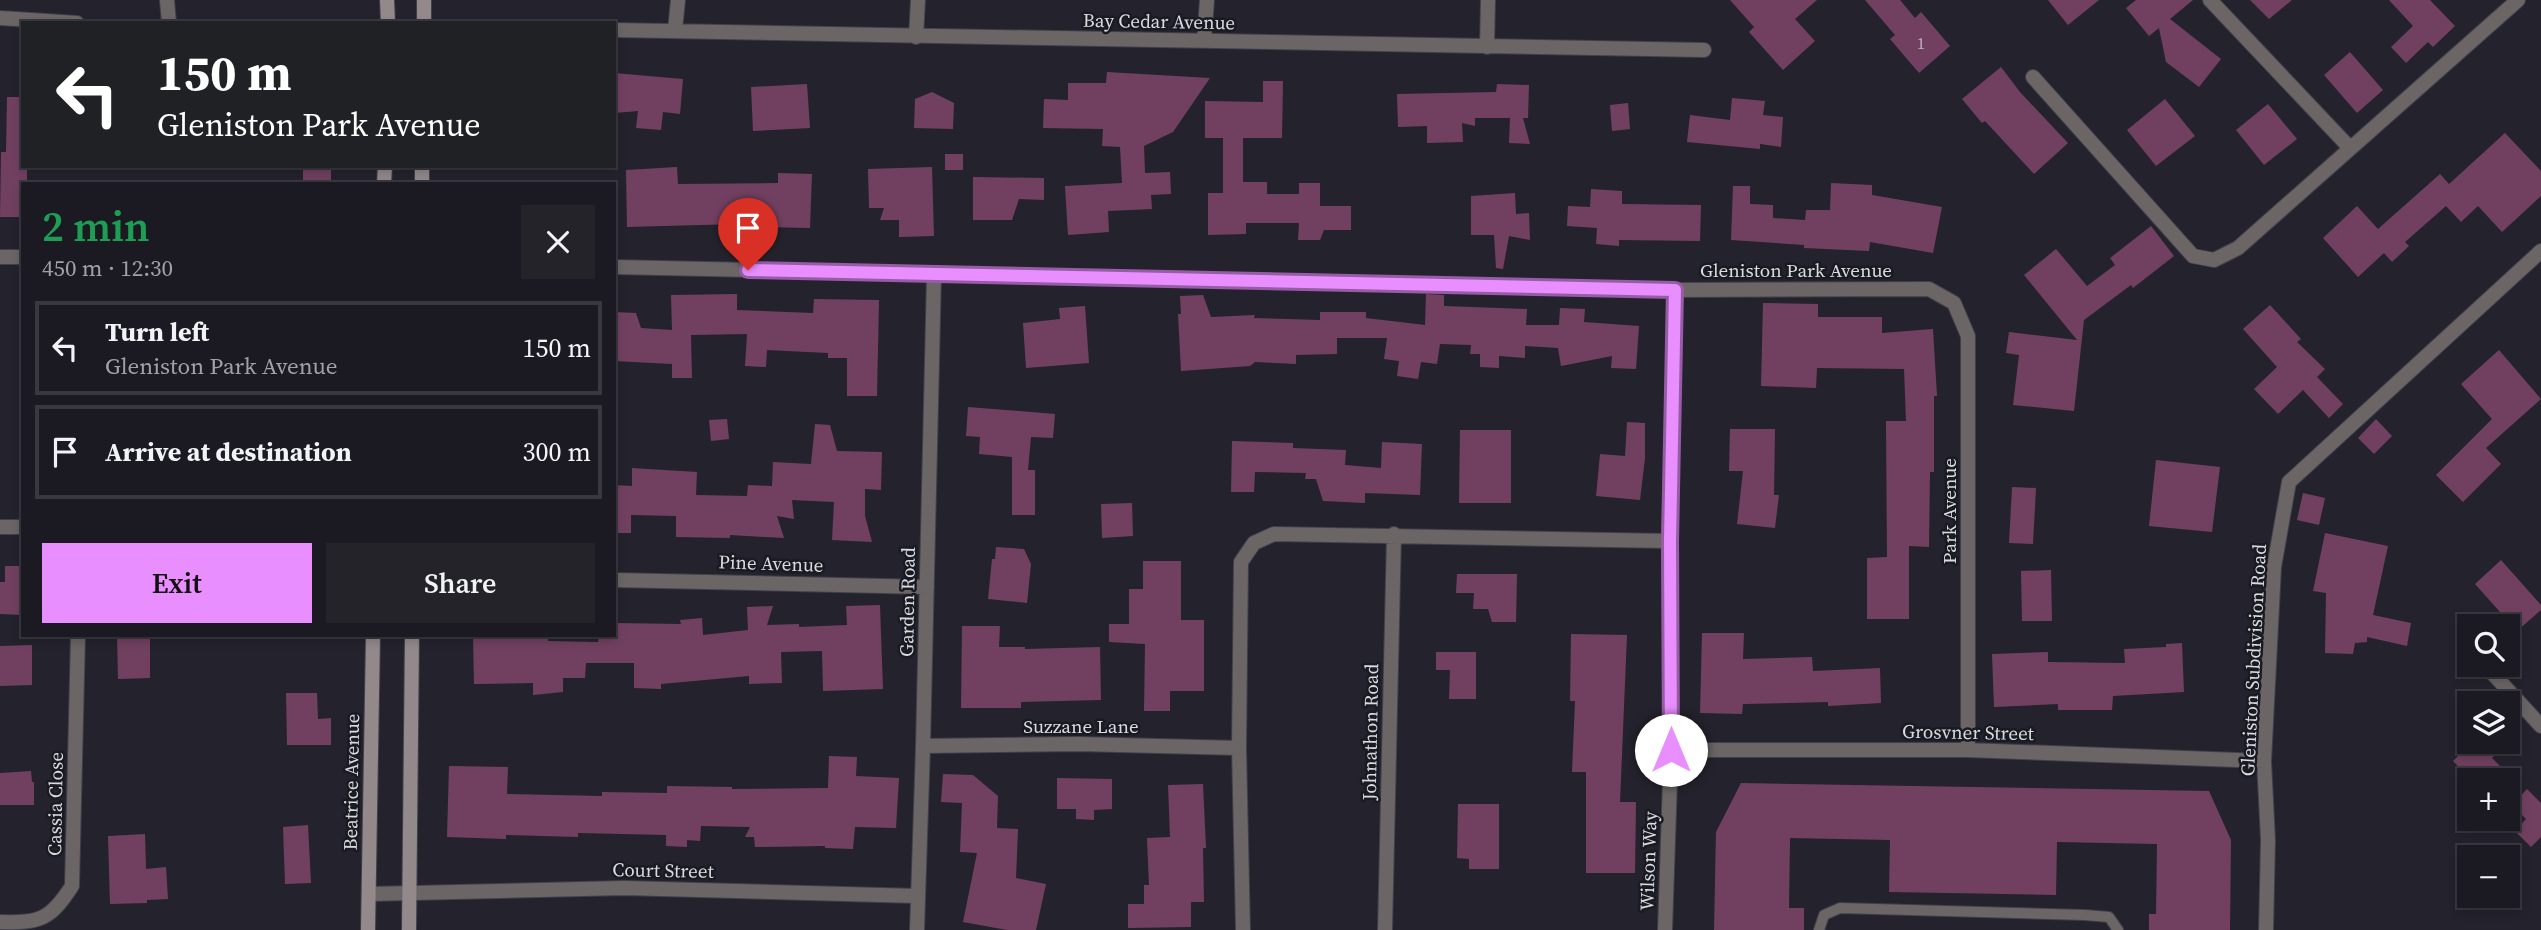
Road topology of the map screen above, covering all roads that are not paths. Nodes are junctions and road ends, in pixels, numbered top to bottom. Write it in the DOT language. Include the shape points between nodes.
graph roads {
  1 [pos="167,0"];
  2 [pos="387,0"];
  3 [pos="424,0"];
  4 [pos="678,0"];
  5 [pos="918,0"];
  6 [pos="1207,0"];
  7 [pos="1488,0"];
  8 [pos="2210,0"];
  9 [pos="2518,0"];
  10 [pos="0,18"];
  11 [pos="46,21"];
  12 [pos="169,21"];
  13 [pos="388,21"];
  14 [pos="424,21"];
  15 [pos="616,30"];
  16 [pos="675,30"];
  17 [pos="916,37"];
  18 [pos="1204,41"];
  19 [pos="1487,47"];
  20 [pos="1704,50"];
  21 [pos="2033,77"];
  22 [pos="2350,148"];
  23 [pos="2541,251"];
  24 [pos="0,257"];
  25 [pos="21,257"];
  26 [pos="616,267"];
  27 [pos="934,275"];
  28 [pos="1929,289"];
  29 [pos="1675,290"];
  30 [pos="0,527"];
  31 [pos="21,527"];
  32 [pos="1394,534"];
  33 [pos="1670,541"];
  34 [pos="616,580"];
  35 [pos="927,587"];
  36 [pos="78,637"];
  37 [pos="373,637"];
  38 [pos="412,637"];
  39 [pos="2496,677"];
  40 [pos="2541,726"];
  41 [pos="923,746"];
  42 [pos="1238,748"];
  43 [pos="1671,750"];
  44 [pos="1968,750"];
  45 [pos="2264,761"];
  46 [pos="409,893"];
  47 [pos="369,894"];
  48 [pos="917,896"];
  49 [pos="0,922"];
  50 [pos="368,930"];
  51 [pos="409,930"];
  52 [pos="917,930"];
  53 [pos="1242,930"];
  54 [pos="1385,930"];
  55 [pos="1665,930"];
  56 [pos="1819,930"];
  57 [pos="2118,930"];
  58 [pos="2266,930"];
  1 -- 12 [label="street"];
  2 -- 13 [label="main road"];
  3 -- 14 [label="main road"];
  4 -- 16 [label="street"];
  5 -- 17 [label="street"];
  6 -- 18 [label="street"];
  7 -- 19 [label="street"];
  8 -- 22 [label="street"];
  9 -- 22 [label="street"];
  10 -- 11 [label="street"];
  15 -- 16 [label="street, Bay Cedar Avenue"];
  16 -- 17 [label="street, Bay Cedar Avenue"];
  17 -- 18 [label="street, Bay Cedar Avenue"];
  18 -- 19 [label="street, Bay Cedar Avenue"];
  19 -- 20 [label="street, Bay Cedar Avenue"];
  21 -- 22 [label="street" via="2193,256 2214,260 2238,248"];
  23 -- 45 [label="street, Gleniston Subdivision Road" via="2289,482 2274,567"];
  24 -- 25 [label="street"];
  26 -- 27 [label="street, Gleniston Park Avenue"];
  27 -- 29 [label="street, Gleniston Park Avenue"];
  27 -- 35 [label="street, Garden Road"];
  28 -- 29 [label="street, Gleniston Park Avenue"];
  28 -- 44 [label="street, Park Avenue" via="1955,303 1968,336"];
  29 -- 33 [label="street, Wilson Way"];
  30 -- 31 [label="street"];
  32 -- 33 [label="street"];
  32 -- 42 [label="street" via="1274,534 1254,543 1241,562"];
  32 -- 54 [label="street, Johnathon Road"];
  33 -- 43 [label="street, Wilson Way"];
  34 -- 35 [label="street, Pine Avenue"];
  35 -- 41 [label="street, Garden Road"];
  36 -- 49 [label="street, Cassia Close" via="72,886 48,915 30,923"];
  37 -- 47 [label="main road, Beatrice Avenue"];
  38 -- 46 [label="main road"];
  39 -- 40 [label="street"];
  41 -- 42 [label="street, Suzzane Lane"];
  41 -- 48 [label="street, Garden Road"];
  42 -- 53 [label="street"];
  43 -- 44 [label="street, Grosvner Street"];
  43 -- 55 [label="street, Wilson Way"];
  44 -- 45 [label="street, Grosvner Street"];
  45 -- 58 [label="street, Gleniston Subdivision Road"];
  46 -- 47 [label="street, Court Street"];
  46 -- 48 [label="street, Court Street" via="624,888"];
  46 -- 51 [label="main road"];
  47 -- 50 [label="main road, Beatrice Avenue"];
  48 -- 52 [label="street, Garden Road"];
  56 -- 57 [label="lane" via="1824,915 1840,908 2085,915 2109,917"];
}
